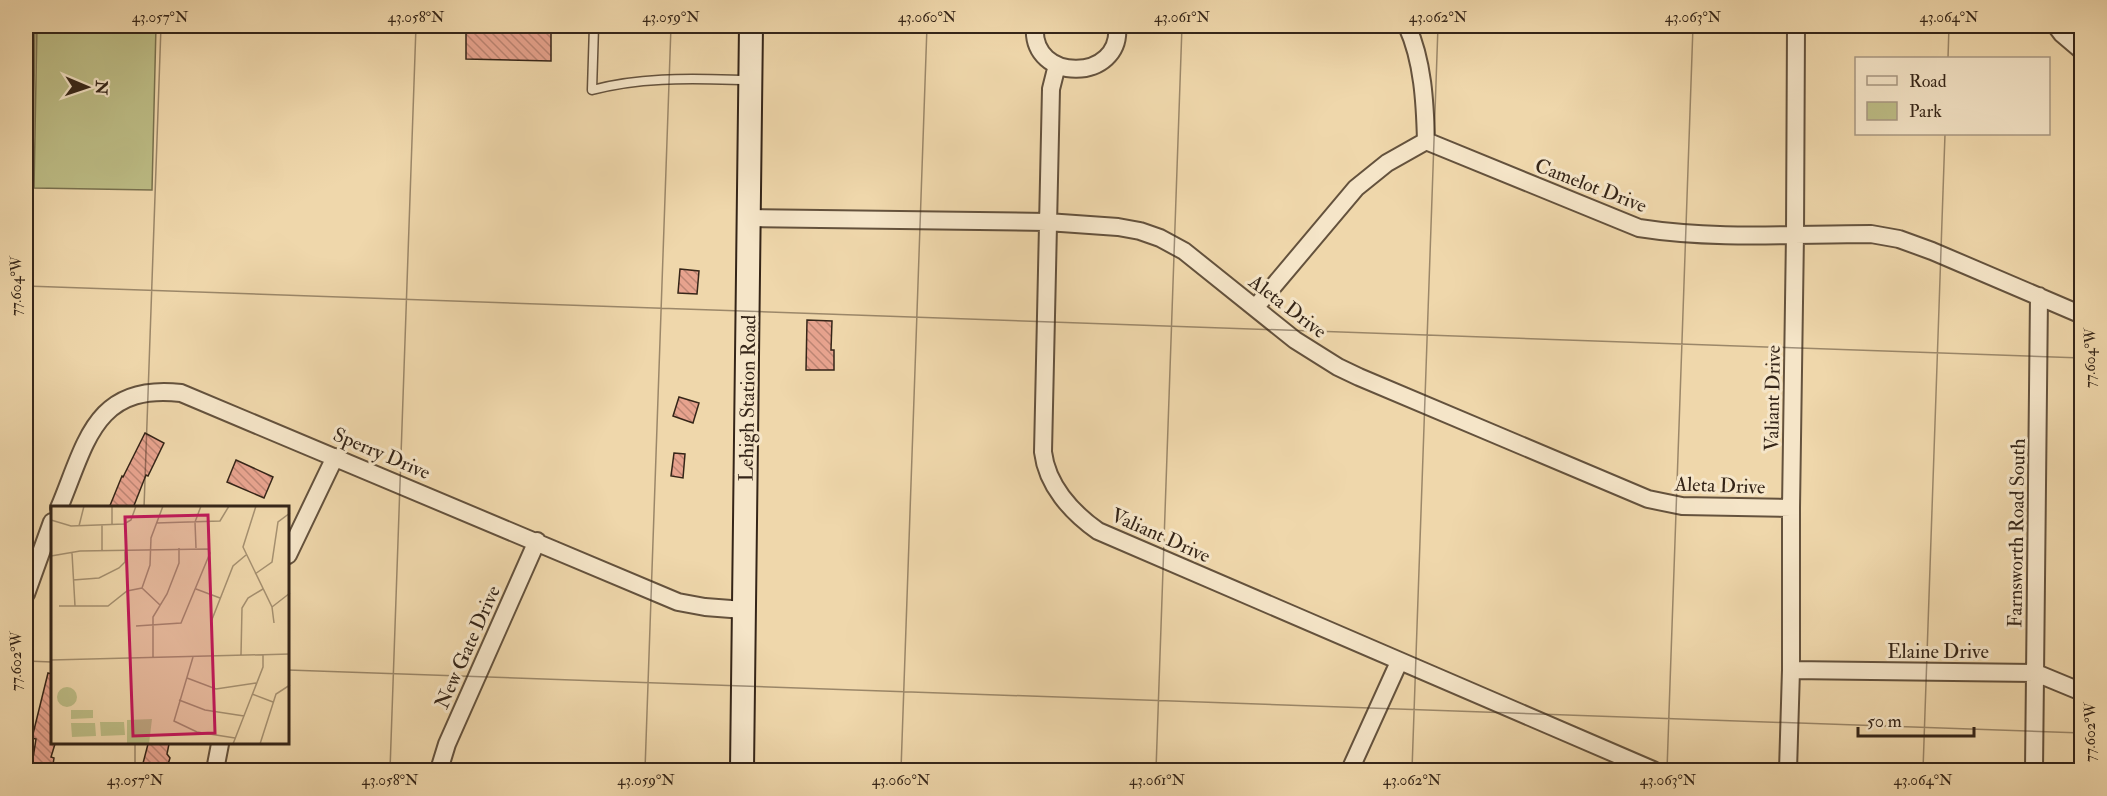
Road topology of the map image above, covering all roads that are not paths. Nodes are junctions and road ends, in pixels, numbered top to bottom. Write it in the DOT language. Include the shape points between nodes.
graph roads {
  1 [pos="248,26"];
  2 [pos="594,26"];
  3 [pos="751,26"];
  4 [pos="1035,26"];
  5 [pos="1117,26"];
  6 [pos="1407,26"];
  7 [pos="1796,26"];
  8 [pos="2056,26"];
  9 [pos="264,27"];
  10 [pos="2082,51"];
  11 [pos="1057,65"];
  12 [pos="751,80"];
  13 [pos="1426,141"];
  14 [pos="748,218"];
  15 [pos="1047,222"];
  16 [pos="1796,234"];
  17 [pos="2039,296"];
  18 [pos="1255,308"];
  19 [pos="2082,315"];
  20 [pos="335,456"];
  21 [pos="60,506"];
  22 [pos="1791,507"];
  23 [pos="51,525"];
  24 [pos="537,541"];
  25 [pos="290,551"];
  26 [pos="26,594"];
  27 [pos="744,610"];
  28 [pos="1399,662"];
  29 [pos="1791,670"];
  30 [pos="2036,672"];
  31 [pos="2082,692"];
  32 [pos="220,745"];
  33 [pos="214,771"];
  34 [pos="439,771"];
  35 [pos="742,771"];
  36 [pos="1350,771"];
  37 [pos="1653,771"];
  38 [pos="1788,771"];
  39 [pos="2034,771"];
  1 -- 9 [label="lane"];
  2 -- 12 [label="lane" via="592,90 656,79"];
  3 -- 12 [label="main road, Lehigh Station Road"];
  4 -- 11 [label="street" via="1038,46"];
  5 -- 11 [label="street" via="1115,44 1096,64 1077,69"];
  6 -- 13 [label="street" via="1420,68"];
  7 -- 16 [label="street, Valiant Drive"];
  8 -- 10 [label="street"];
  11 -- 15 [label="street, Valiant Drive" via="1051,89"];
  12 -- 14 [label="main road, Lehigh Station Road"];
  13 -- 16 [label="street, Camelot Drive" via="1639,228 1698,234"];
  13 -- 18 [label="street" via="1387,163 1356,188"];
  14 -- 15 [label="street, Aleta Drive"];
  14 -- 27 [label="main road, Lehigh Station Road"];
  15 -- 18 [label="street, Aleta Drive" via="1118,227 1160,238 1184,251"];
  15 -- 28 [label="street, Valiant Drive" via="1043,452 1053,483 1068,504 1098,531"];
  16 -- 17 [label="street, Camelot Drive" via="1871,234 1899,239"];
  16 -- 22 [label="street, Valiant Drive"];
  17 -- 19 [label="street, Camelot Drive"];
  17 -- 30 [label="street, Farnsworth Road South"];
  18 -- 22 [label="street, Aleta Drive" via="1338,367 1647,499 1682,506"];
  20 -- 21 [label="street, Sperry Drive" via="195,397 165,391 142,394 114,405 97,422"];
  20 -- 24 [label="street, Sperry Drive"];
  20 -- 25 [label="street"];
  22 -- 29 [label="street, Valiant Drive"];
  23 -- 26 [label="street"];
  24 -- 27 [label="street, Sperry Drive" via="678,602"];
  24 -- 34 [label="street, New Gate Drive" via="447,744"];
  27 -- 35 [label="main road, Lehigh Station Road"];
  28 -- 36 [label="street"];
  28 -- 37 [label="street, Valiant Drive"];
  29 -- 30 [label="street, Elaine Drive"];
  29 -- 38 [label="street, Valiant Drive"];
  30 -- 31 [label="street, Elaine Drive"];
  30 -- 39 [label="street, Farnsworth Road South"];
  32 -- 33 [label="street"];
}
